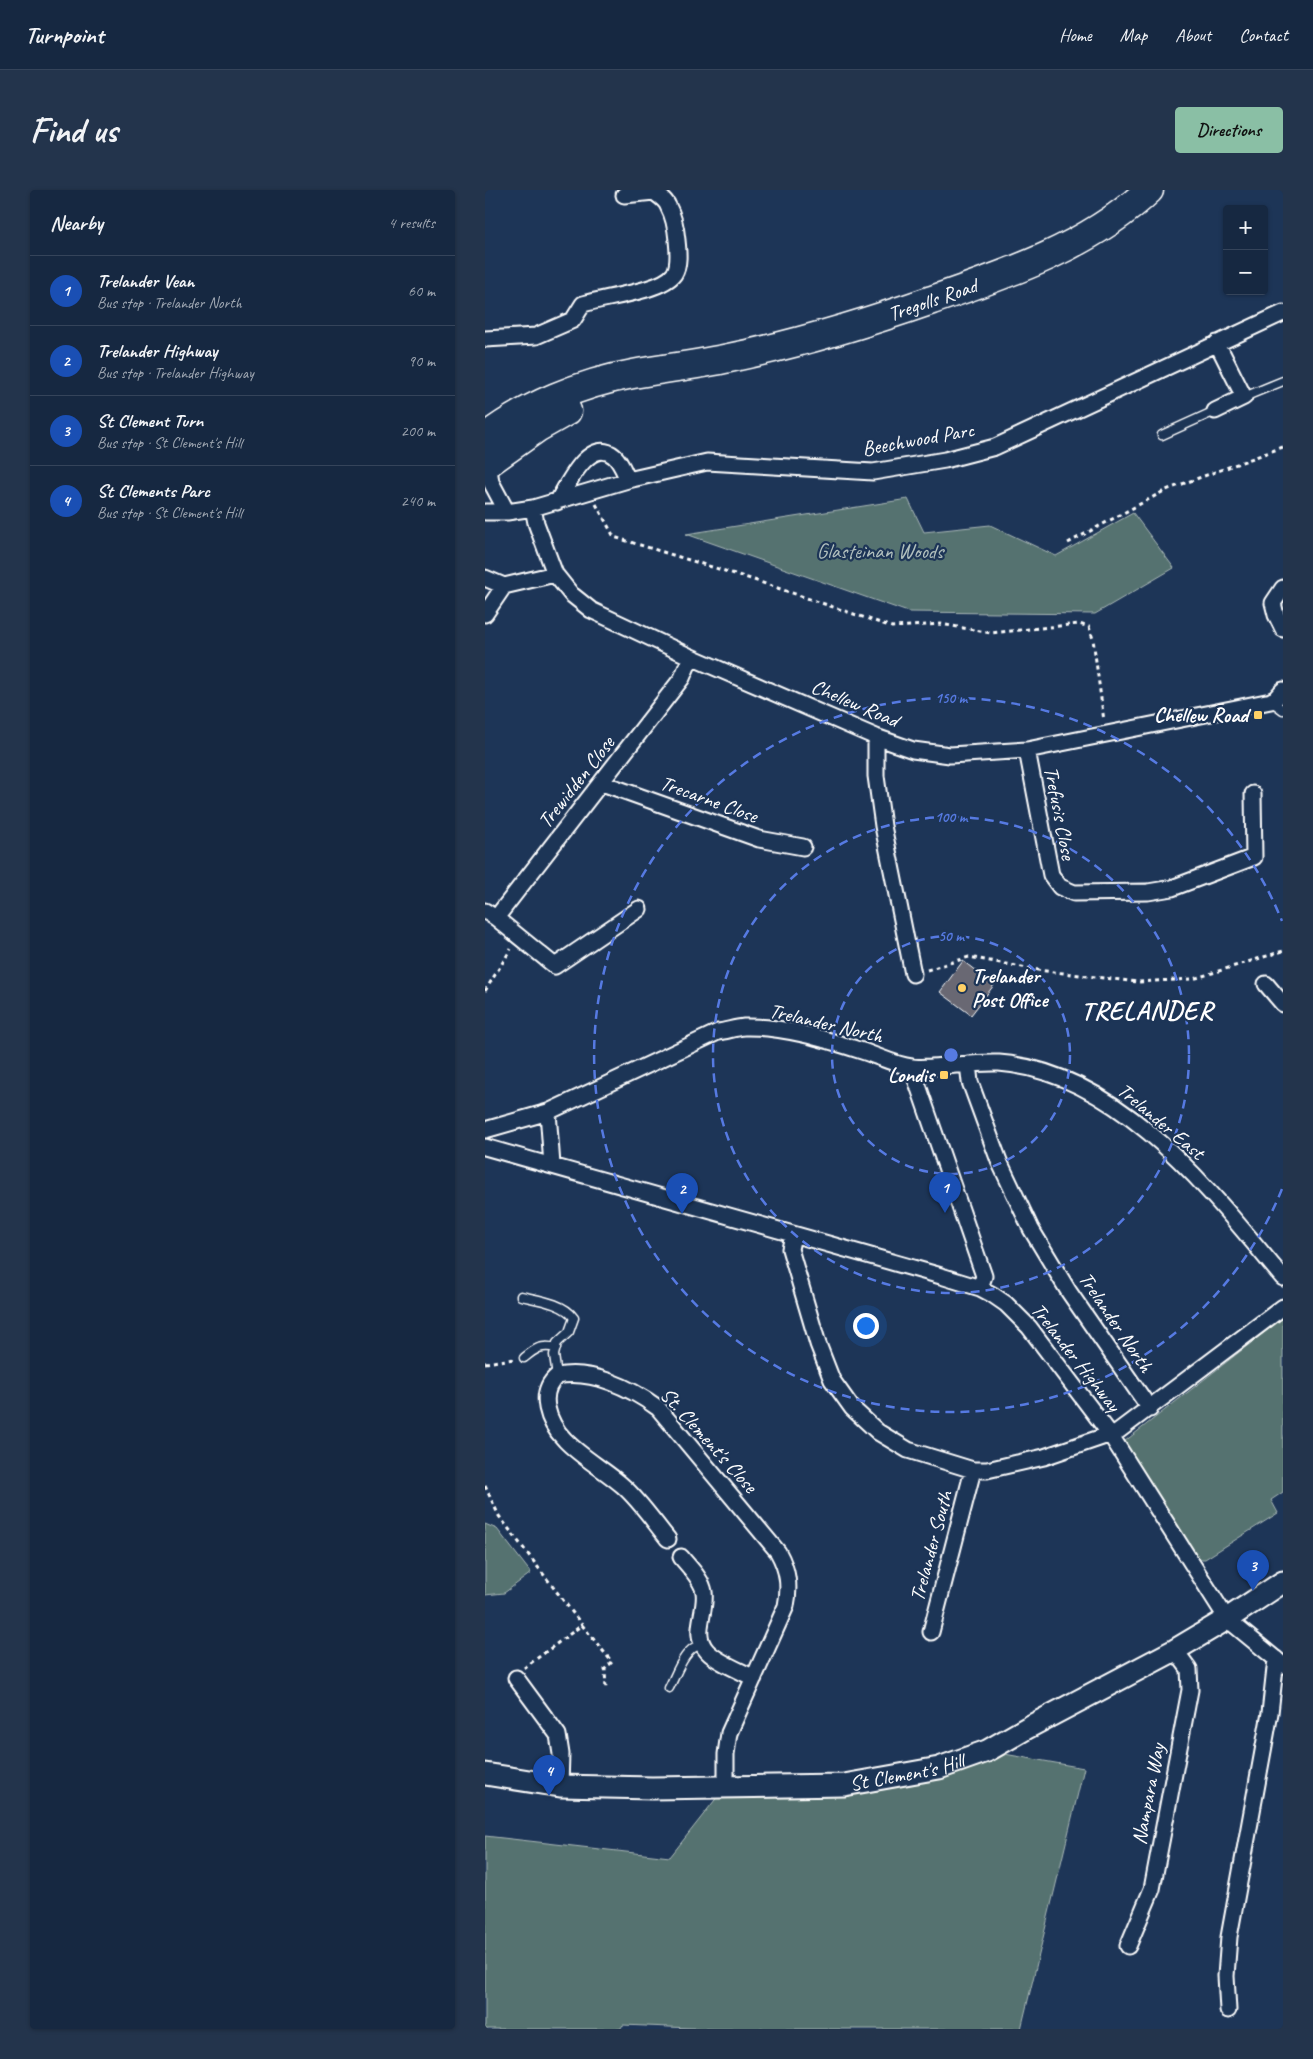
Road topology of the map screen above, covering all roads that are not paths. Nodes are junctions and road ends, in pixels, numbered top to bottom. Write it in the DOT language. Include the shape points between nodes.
graph roads {
  1 [pos="1149,190"];
  2 [pos="624,195"];
  3 [pos="1283,313"];
  4 [pos="485,339"];
  5 [pos="1217,343"];
  6 [pos="1283,381"];
  7 [pos="1244,397"];
  8 [pos="1215,411"];
  9 [pos="1162,435"];
  10 [pos="486,455"];
  11 [pos="628,480"];
  12 [pos="557,502"];
  13 [pos="533,508"];
  14 [pos="485,512"];
  15 [pos="507,512"];
  16 [pos="555,574"];
  17 [pos="485,578"];
  18 [pos="504,586"];
  19 [pos="1283,588"];
  20 [pos="485,614"];
  21 [pos="1283,629"];
  22 [pos="691,657"];
  23 [pos="1283,690"];
  24 [pos="1271,700"];
  25 [pos="1283,710"];
  26 [pos="876,736"];
  27 [pos="1027,750"];
  28 [pos="602,784"];
  29 [pos="1253,794"];
  30 [pos="803,846"];
  31 [pos="639,909"];
  32 [pos="491,914"];
  33 [pos="913,974"];
  34 [pos="1266,984"];
  35 [pos="1283,1004"];
  36 [pos="967,1064"];
  37 [pos="913,1068"];
  38 [pos="547,1112"];
  39 [pos="485,1130"];
  40 [pos="485,1147"];
  41 [pos="552,1165"];
  42 [pos="793,1235"];
  43 [pos="1283,1278"];
  44 [pos="980,1288"];
  45 [pos="521,1296"];
  46 [pos="1283,1307"];
  47 [pos="556,1348"];
  48 [pos="524,1358"];
  49 [pos="557,1376"];
  50 [pos="1150,1409"];
  51 [pos="1110,1434"];
  52 [pos="973,1470"];
  53 [pos="668,1539"];
  54 [pos="681,1557"];
  55 [pos="1283,1582"];
  56 [pos="1227,1619"];
  57 [pos="931,1632"];
  58 [pos="702,1644"];
  59 [pos="1175,1650"];
  60 [pos="1280,1662"];
  61 [pos="516,1678"];
  62 [pos="754,1678"];
  63 [pos="669,1688"];
  64 [pos="485,1774"];
  65 [pos="560,1786"];
  66 [pos="726,1786"];
  67 [pos="1128,1946"];
  68 [pos="1228,2010"];
  1 -- 10 [label="highway, Tregolls Road" via="1130,208 1096,231 985,282 884,317 775,349 698,365 571,410"];
  2 -- 4 [label="street" via="654,192 668,204 679,255 675,272 665,283 583,304 573,320 536,336"];
  3 -- 5 [label="street, Beechwood Parc"];
  5 -- 7 [label="street"];
  5 -- 11 [label="street, Beechwood Parc" via="995,447 945,460 873,472 707,462"];
  6 -- 7 [label="lane"];
  7 -- 8 [label="street"];
  8 -- 9 [label="lane"];
  10 -- 15 [label="street" via="491,482"];
  11 -- 12 [label="street, Beechwood Parc"];
  11 -- 12 [label="street" via="619,461 612,455 600,452 589,455"];
  12 -- 13 [label="street, Beechwood Parc"];
  13 -- 15 [label="street, Beechwood Parc"];
  13 -- 16 [label="street, Chellew Road"];
  14 -- 15 [label="street, Beechwood Parc"];
  16 -- 18 [label="street"];
  16 -- 22 [label="street, Chellew Road" via="571,594 591,610"];
  17 -- 18 [label="street"];
  18 -- 20 [label="street"];
  19 -- 21 [label="street" via="1273,603"];
  22 -- 26 [label="street, Chellew Road"];
  22 -- 28 [label="street, Trewidden Close" via="682,678"];
  23 -- 24 [label="street, Chellew Road"];
  24 -- 25 [label="lane"];
  24 -- 27 [label="street, Chellew Road"];
  26 -- 27 [label="street, Chellew Road" via="913,750 950,755"];
  26 -- 33 [label="street" via="876,776 883,826"];
  27 -- 29 [label="street, Trefusis Close" via="1051,876 1060,887 1074,893 1148,892 1172,888 1254,857"];
  28 -- 30 [label="street, Trecarne Close" via="759,839"];
  28 -- 32 [label="street, Trewidden Close"];
  31 -- 32 [label="street" via="555,966"];
  34 -- 35 [label="street"];
  36 -- 37 [label="street, Trelander East"];
  36 -- 43 [label="street, Trelander East" via="999,1063 1051,1074 1088,1090 1123,1112 1175,1157"];
  36 -- 50 [label="street, Trelander North" via="970,1082 999,1161 1031,1229 1069,1292"];
  37 -- 38 [label="street, Trelander North" via="814,1037 741,1027 718,1032"];
  37 -- 44 [label="street" via="984,1276"];
  38 -- 39 [label="street, Trelander North"];
  38 -- 41 [label="street"];
  40 -- 41 [label="street, Trelander Highway"];
  41 -- 42 [label="street, Trelander Highway"];
  42 -- 44 [label="street, Trelander Highway"];
  42 -- 52 [label="street, Trelander South" via="791,1250 818,1344 841,1395 865,1421 893,1442 924,1456"];
  44 -- 51 [label="street, Trelander Highway" via="1006,1304 1029,1327"];
  45 -- 47 [label="lane" via="551,1304 569,1312 574,1318 569,1332"];
  46 -- 50 [label="street, Trelander South"];
  47 -- 48 [label="lane" via="545,1345"];
  47 -- 49 [label="lane"];
  49 -- 53 [label="street" via="547,1386 545,1394 554,1424 565,1440 624,1486"];
  49 -- 62 [label="street, St. Clement's Close" via="574,1374 605,1380 658,1408 778,1552 789,1583 786,1606"];
  50 -- 51 [label="street, Trelander South"];
  51 -- 52 [label="street, Trelander South" via="1044,1457"];
  51 -- 56 [label="street, Trelander Highway"];
  52 -- 57 [label="street, Trelander South"];
  54 -- 58 [label="street" via="703,1590 699,1631"];
  55 -- 56 [label="street, St Clement's Hill"];
  56 -- 59 [label="street, St Clement's Hill"];
  56 -- 60 [label="street, Trelander Highway"];
  58 -- 62 [label="street" via="711,1654"];
  58 -- 63 [label="lane" via="688,1653"];
  59 -- 66 [label="street, St Clement's Hill" via="987,1751 939,1768 844,1785"];
  59 -- 67 [label="street, Nampara Way" via="1189,1669 1190,1690 1151,1889"];
  60 -- 68 [label="street" via="1229,1937"];
  61 -- 65 [label="street" via="558,1734"];
  62 -- 66 [label="street, St. Clement's Close" via="729,1733"];
  64 -- 65 [label="street, St Clement's Hill"];
  65 -- 66 [label="street, St Clement's Hill"];
}
